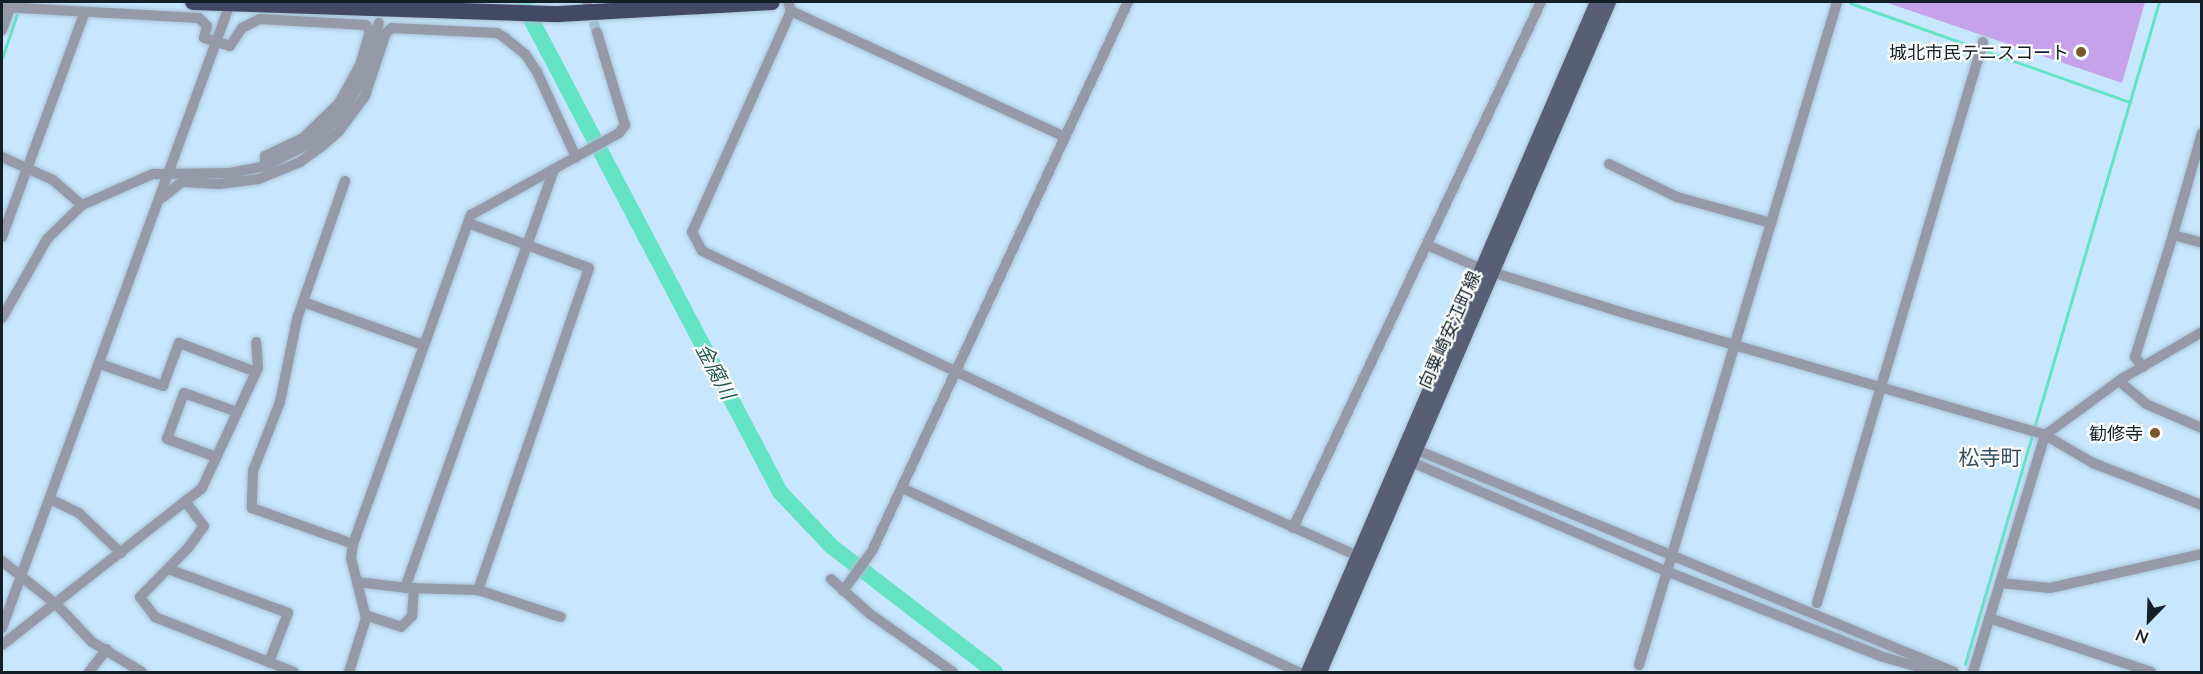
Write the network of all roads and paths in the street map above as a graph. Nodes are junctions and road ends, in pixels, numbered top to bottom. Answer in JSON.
{"nodes":[{"id":1,"x":193,"y":2,"type":"edge"},
{"id":2,"x":648,"y":2,"type":"edge"},
{"id":3,"x":772,"y":2,"type":"edge"},
{"id":4,"x":1128,"y":2,"type":"edge"},
{"id":5,"x":1541,"y":2,"type":"edge"},
{"id":6,"x":1597,"y":2,"type":"edge"},
{"id":7,"x":1609,"y":2,"type":"edge"},
{"id":8,"x":1837,"y":2,"type":"edge"},
{"id":9,"x":230,"y":4,"type":"junction"},
{"id":10,"x":790,"y":6,"type":"edge"},
{"id":11,"x":6,"y":7,"type":"edge"},
{"id":12,"x":607,"y":12,"type":"junction"},
{"id":13,"x":84,"y":14,"type":"junction"},
{"id":14,"x":379,"y":23,"type":"dead end"},
{"id":15,"x":2,"y":30,"type":"edge"},
{"id":16,"x":597,"y":32,"type":"tunnel mouth"},
{"id":17,"x":217,"y":42,"type":"junction"},
{"id":18,"x":1981,"y":47,"type":"dead end"},
{"id":19,"x":2202,"y":133,"type":"edge"},
{"id":20,"x":1065,"y":137,"type":"junction"},
{"id":21,"x":578,"y":155,"type":"junction"},
{"id":22,"x":2,"y":157,"type":"edge"},
{"id":23,"x":1609,"y":164,"type":"dead end"},
{"id":24,"x":28,"y":166,"type":"junction"},
{"id":25,"x":554,"y":169,"type":"junction"},
{"id":26,"x":259,"y":171,"type":"junction"},
{"id":27,"x":171,"y":172,"type":"junction"},
{"id":28,"x":345,"y":181,"type":"dead end"},
{"id":29,"x":162,"y":198,"type":"junction"},
{"id":30,"x":82,"y":205,"type":"junction"},
{"id":31,"x":468,"y":223,"type":"junction"},
{"id":32,"x":1771,"y":223,"type":"junction"},
{"id":33,"x":2173,"y":235,"type":"junction"},
{"id":34,"x":2,"y":237,"type":"edge"},
{"id":35,"x":2202,"y":243,"type":"edge"},
{"id":36,"x":1428,"y":244,"type":"junction"},
{"id":37,"x":529,"y":246,"type":"junction"},
{"id":38,"x":1489,"y":269,"type":"junction"},
{"id":39,"x":303,"y":302,"type":"junction"},
{"id":40,"x":2,"y":318,"type":"edge"},
{"id":41,"x":2202,"y":332,"type":"edge"},
{"id":42,"x":256,"y":342,"type":"dead end"},
{"id":43,"x":423,"y":345,"type":"junction"},
{"id":44,"x":1735,"y":345,"type":"junction"},
{"id":45,"x":100,"y":364,"type":"junction"},
{"id":46,"x":2143,"y":367,"type":"junction"},
{"id":47,"x":956,"y":371,"type":"junction"},
{"id":48,"x":256,"y":372,"type":"junction"},
{"id":49,"x":2119,"y":381,"type":"junction"},
{"id":50,"x":164,"y":386,"type":"junction"},
{"id":51,"x":1880,"y":388,"type":"junction"},
{"id":52,"x":184,"y":393,"type":"junction"},
{"id":53,"x":237,"y":412,"type":"junction"},
{"id":54,"x":2202,"y":429,"type":"edge"},
{"id":55,"x":2038,"y":433,"type":"junction"},
{"id":56,"x":1410,"y":454,"type":"junction"},
{"id":57,"x":216,"y":457,"type":"junction"},
{"id":58,"x":902,"y":488,"type":"junction"},
{"id":59,"x":50,"y":500,"type":"junction"},
{"id":60,"x":185,"y":501,"type":"junction"},
{"id":61,"x":2202,"y":505,"type":"edge"},
{"id":62,"x":1293,"y":528,"type":"junction"},
{"id":63,"x":353,"y":544,"type":"junction"},
{"id":64,"x":121,"y":553,"type":"junction"},
{"id":65,"x":2202,"y":554,"type":"edge"},
{"id":66,"x":1672,"y":558,"type":"junction"},
{"id":67,"x":1363,"y":559,"type":"junction"},
{"id":68,"x":2,"y":561,"type":"edge"},
{"id":69,"x":168,"y":569,"type":"junction"},
{"id":70,"x":1668,"y":572,"type":"junction"},
{"id":71,"x":21,"y":576,"type":"junction"},
{"id":72,"x":831,"y":579,"type":"dead end"},
{"id":73,"x":357,"y":582,"type":"junction"},
{"id":74,"x":2000,"y":583,"type":"junction"},
{"id":75,"x":409,"y":588,"type":"junction"},
{"id":76,"x":844,"y":589,"type":"junction"},
{"id":77,"x":478,"y":590,"type":"junction"},
{"id":78,"x":1817,"y":603,"type":"dead end"},
{"id":79,"x":57,"y":605,"type":"junction"},
{"id":80,"x":365,"y":615,"type":"junction"},
{"id":81,"x":561,"y":617,"type":"dead end"},
{"id":82,"x":1989,"y":618,"type":"junction"},
{"id":83,"x":2,"y":628,"type":"edge"},
{"id":84,"x":2,"y":645,"type":"edge"},
{"id":85,"x":107,"y":649,"type":"junction"},
{"id":86,"x":269,"y":662,"type":"junction"},
{"id":87,"x":1640,"y":665,"type":"dead end"},
{"id":88,"x":2135,"y":670,"type":"edge"},
{"id":89,"x":89,"y":672,"type":"edge"},
{"id":90,"x":141,"y":672,"type":"edge"},
{"id":91,"x":294,"y":672,"type":"edge"},
{"id":92,"x":349,"y":672,"type":"edge"},
{"id":93,"x":953,"y":672,"type":"edge"},
{"id":94,"x":1299,"y":672,"type":"edge"},
{"id":95,"x":1308,"y":672,"type":"edge"},
{"id":96,"x":1320,"y":672,"type":"edge"},
{"id":97,"x":1937,"y":672,"type":"edge"},
{"id":98,"x":1954,"y":672,"type":"edge"},
{"id":99,"x":1973,"y":672,"type":"edge"},
{"id":100,"x":2151,"y":672,"type":"edge"}],
"edges":[{"from":1,"to":9,"type":"highway"},
{"from":2,"to":12,"type":"highway"},
{"from":3,"to":12,"type":"highway"},
{"from":4,"to":20,"type":"street"},
{"from":5,"to":36,"type":"street"},
{"from":6,"to":38,"type":"main road","name":"向粟崎安江町線"},
{"from":7,"to":38,"type":"main road","name":"向粟崎安江町線"},
{"from":8,"to":32,"type":"street"},
{"from":9,"to":12,"type":"highway"},
{"from":9,"to":17,"type":"street"},
{"from":10,"to":20,"type":"street"},
{"from":10,"to":47,"type":"street"},
{"from":11,"to":13,"type":"street"},
{"from":11,"to":15,"type":"street"},
{"from":13,"to":17,"type":"street"},
{"from":13,"to":24,"type":"street"},
{"from":14,"to":26,"type":"street"},
{"from":16,"to":21,"type":"street"},
{"from":17,"to":26,"type":"street"},
{"from":17,"to":27,"type":"street"},
{"from":18,"to":51,"type":"street"},
{"from":19,"to":33,"type":"street"},
{"from":20,"to":47,"type":"street"},
{"from":21,"to":25,"type":"street"},
{"from":21,"to":26,"type":"street"},
{"from":22,"to":24,"type":"street"},
{"from":23,"to":32,"type":"street"},
{"from":24,"to":30,"type":"street"},
{"from":24,"to":34,"type":"street"},
{"from":25,"to":31,"type":"street"},
{"from":25,"to":37,"type":"street"},
{"from":26,"to":27,"type":"street"},
{"from":26,"to":29,"type":"street"},
{"from":27,"to":29,"type":"street"},
{"from":27,"to":30,"type":"street"},
{"from":28,"to":39,"type":"street"},
{"from":29,"to":45,"type":"street"},
{"from":30,"to":40,"type":"street"},
{"from":31,"to":37,"type":"street"},
{"from":31,"to":43,"type":"street"},
{"from":32,"to":44,"type":"street"},
{"from":33,"to":35,"type":"street"},
{"from":33,"to":46,"type":"street"},
{"from":36,"to":38,"type":"street"},
{"from":36,"to":62,"type":"street"},
{"from":37,"to":75,"type":"street"},
{"from":37,"to":77,"type":"street"},
{"from":38,"to":44,"type":"street"},
{"from":38,"to":56,"type":"main road","name":"向粟崎安江町線"},
{"from":39,"to":43,"type":"street"},
{"from":39,"to":63,"type":"street"},
{"from":41,"to":46,"type":"street"},
{"from":42,"to":48,"type":"street"},
{"from":43,"to":63,"type":"street"},
{"from":44,"to":51,"type":"street"},
{"from":44,"to":66,"type":"street"},
{"from":45,"to":50,"type":"street"},
{"from":45,"to":59,"type":"street"},
{"from":46,"to":49,"type":"street"},
{"from":47,"to":58,"type":"street"},
{"from":47,"to":62,"type":"street"},
{"from":48,"to":50,"type":"street"},
{"from":48,"to":53,"type":"street"},
{"from":49,"to":54,"type":"street"},
{"from":49,"to":55,"type":"street"},
{"from":50,"to":52,"type":"street"},
{"from":51,"to":55,"type":"street"},
{"from":51,"to":78,"type":"street"},
{"from":52,"to":53,"type":"street"},
{"from":52,"to":57,"type":"street"},
{"from":53,"to":57,"type":"street"},
{"from":55,"to":61,"type":"street"},
{"from":55,"to":74,"type":"street"},
{"from":56,"to":66,"type":"street"},
{"from":56,"to":67,"type":"main road","name":"向粟崎安江町線"},
{"from":56,"to":70,"type":"street"},
{"from":57,"to":60,"type":"street"},
{"from":58,"to":76,"type":"street"},
{"from":58,"to":94,"type":"street"},
{"from":59,"to":64,"type":"street"},
{"from":59,"to":71,"type":"street"},
{"from":60,"to":64,"type":"street"},
{"from":60,"to":69,"type":"street"},
{"from":62,"to":67,"type":"street"},
{"from":63,"to":73,"type":"street"},
{"from":64,"to":79,"type":"street"},
{"from":65,"to":74,"type":"street"},
{"from":66,"to":70,"type":"street"},
{"from":66,"to":98,"type":"street"},
{"from":67,"to":95,"type":"main road","name":"向粟崎安江町線"},
{"from":67,"to":96,"type":"main road","name":"向粟崎安江町線"},
{"from":68,"to":71,"type":"street"},
{"from":69,"to":86,"type":"street"},
{"from":69,"to":86,"type":"street"},
{"from":70,"to":87,"type":"street"},
{"from":70,"to":97,"type":"street"},
{"from":71,"to":79,"type":"street"},
{"from":71,"to":83,"type":"street"},
{"from":72,"to":76,"type":"street"},
{"from":73,"to":75,"type":"street"},
{"from":73,"to":80,"type":"street"},
{"from":74,"to":82,"type":"street"},
{"from":75,"to":77,"type":"street"},
{"from":75,"to":80,"type":"street"},
{"from":76,"to":93,"type":"street"},
{"from":77,"to":81,"type":"street"},
{"from":79,"to":84,"type":"street"},
{"from":79,"to":85,"type":"street"},
{"from":80,"to":92,"type":"street"},
{"from":82,"to":88,"type":"street"},
{"from":82,"to":99,"type":"street"},
{"from":85,"to":89,"type":"street"},
{"from":85,"to":90,"type":"street"},
{"from":86,"to":91,"type":"street"},
{"from":88,"to":100,"type":"street"}]}
